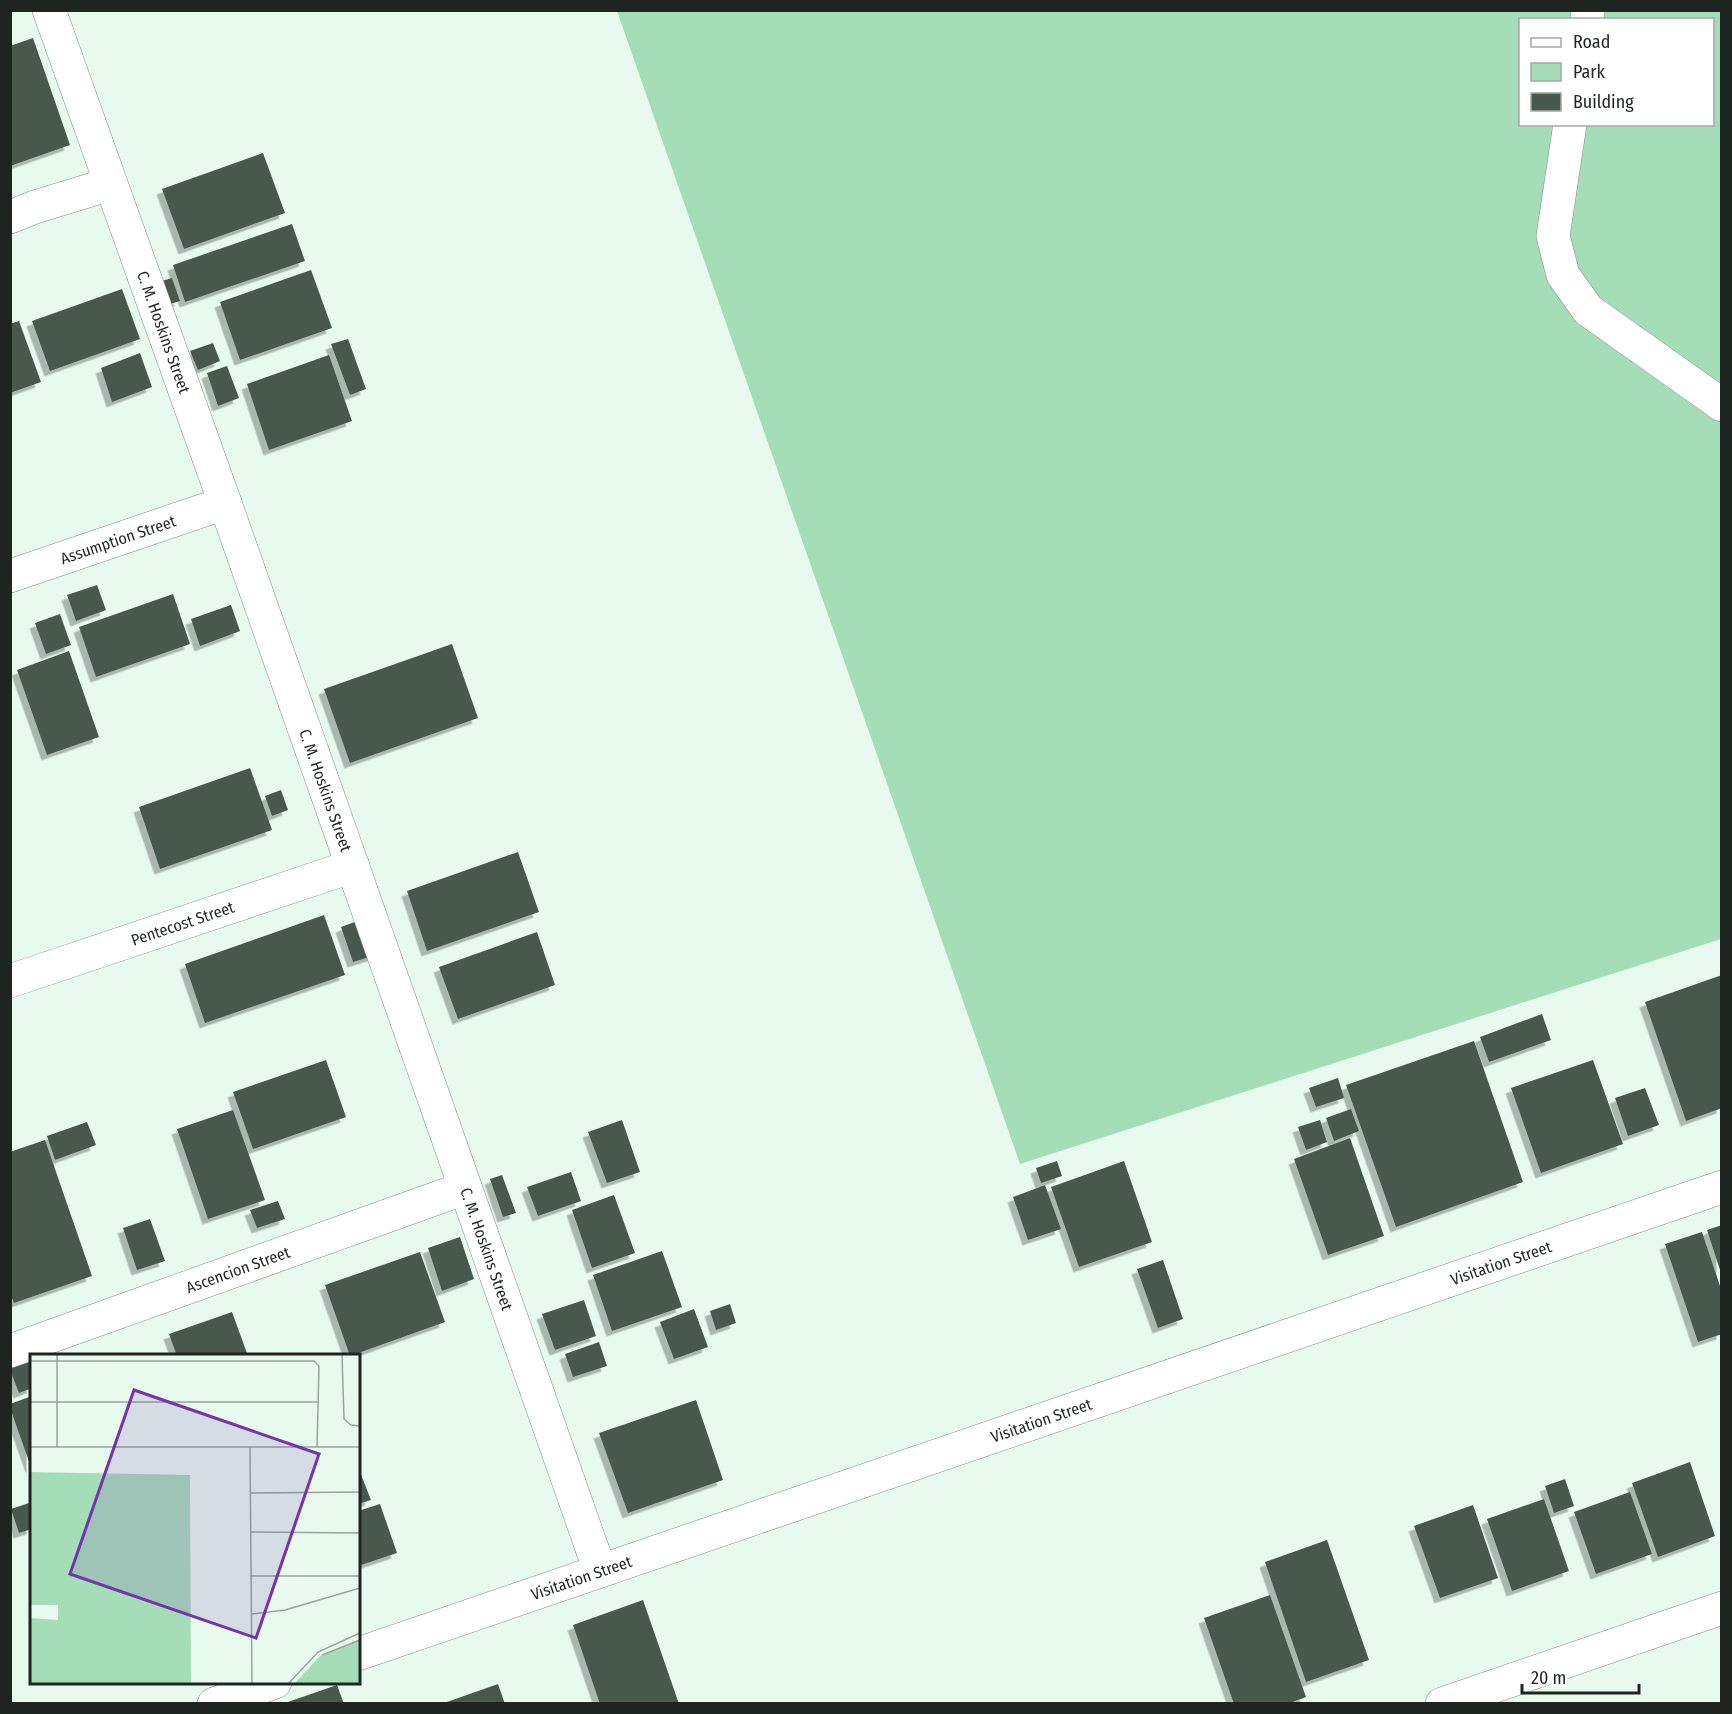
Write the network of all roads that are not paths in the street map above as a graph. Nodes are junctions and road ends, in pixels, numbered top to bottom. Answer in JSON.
{"nodes":[{"id":1,"x":49,"y":10,"type":"edge"},
{"id":2,"x":1570,"y":126,"type":"edge"},
{"id":3,"x":110,"y":184,"type":"junction"},
{"id":4,"x":10,"y":217,"type":"edge"},
{"id":5,"x":1722,"y":405,"type":"edge"},
{"id":6,"x":225,"y":502,"type":"junction"},
{"id":7,"x":10,"y":576,"type":"edge"},
{"id":8,"x":352,"y":867,"type":"junction"},
{"id":9,"x":10,"y":981,"type":"edge"},
{"id":10,"x":1722,"y":1187,"type":"edge"},
{"id":11,"x":465,"y":1188,"type":"junction"},
{"id":12,"x":10,"y":1351,"type":"edge"},
{"id":13,"x":600,"y":1571,"type":"junction"},
{"id":14,"x":1722,"y":1608,"type":"edge"},
{"id":15,"x":360,"y":1653,"type":"edge"},
{"id":16,"x":272,"y":1684,"type":"edge"},
{"id":17,"x":214,"y":1704,"type":"edge"},
{"id":18,"x":1442,"y":1704,"type":"edge"}],
"edges":[{"from":1,"to":3,"type":"street","name":"C. M. Hoskins Street"},
{"from":2,"to":5,"type":"street"},
{"from":3,"to":4,"type":"street"},
{"from":3,"to":6,"type":"street","name":"C. M. Hoskins Street"},
{"from":6,"to":7,"type":"street","name":"Assumption Street"},
{"from":6,"to":8,"type":"street","name":"C. M. Hoskins Street"},
{"from":8,"to":9,"type":"street","name":"Pentecost Street"},
{"from":8,"to":11,"type":"street","name":"C. M. Hoskins Street"},
{"from":10,"to":13,"type":"street","name":"Visitation Street"},
{"from":11,"to":12,"type":"street","name":"Ascencion Street"},
{"from":11,"to":13,"type":"street","name":"C. M. Hoskins Street"},
{"from":13,"to":15,"type":"street","name":"Visitation Street"},
{"from":14,"to":18,"type":"street"},
{"from":16,"to":17,"type":"street"}]}
